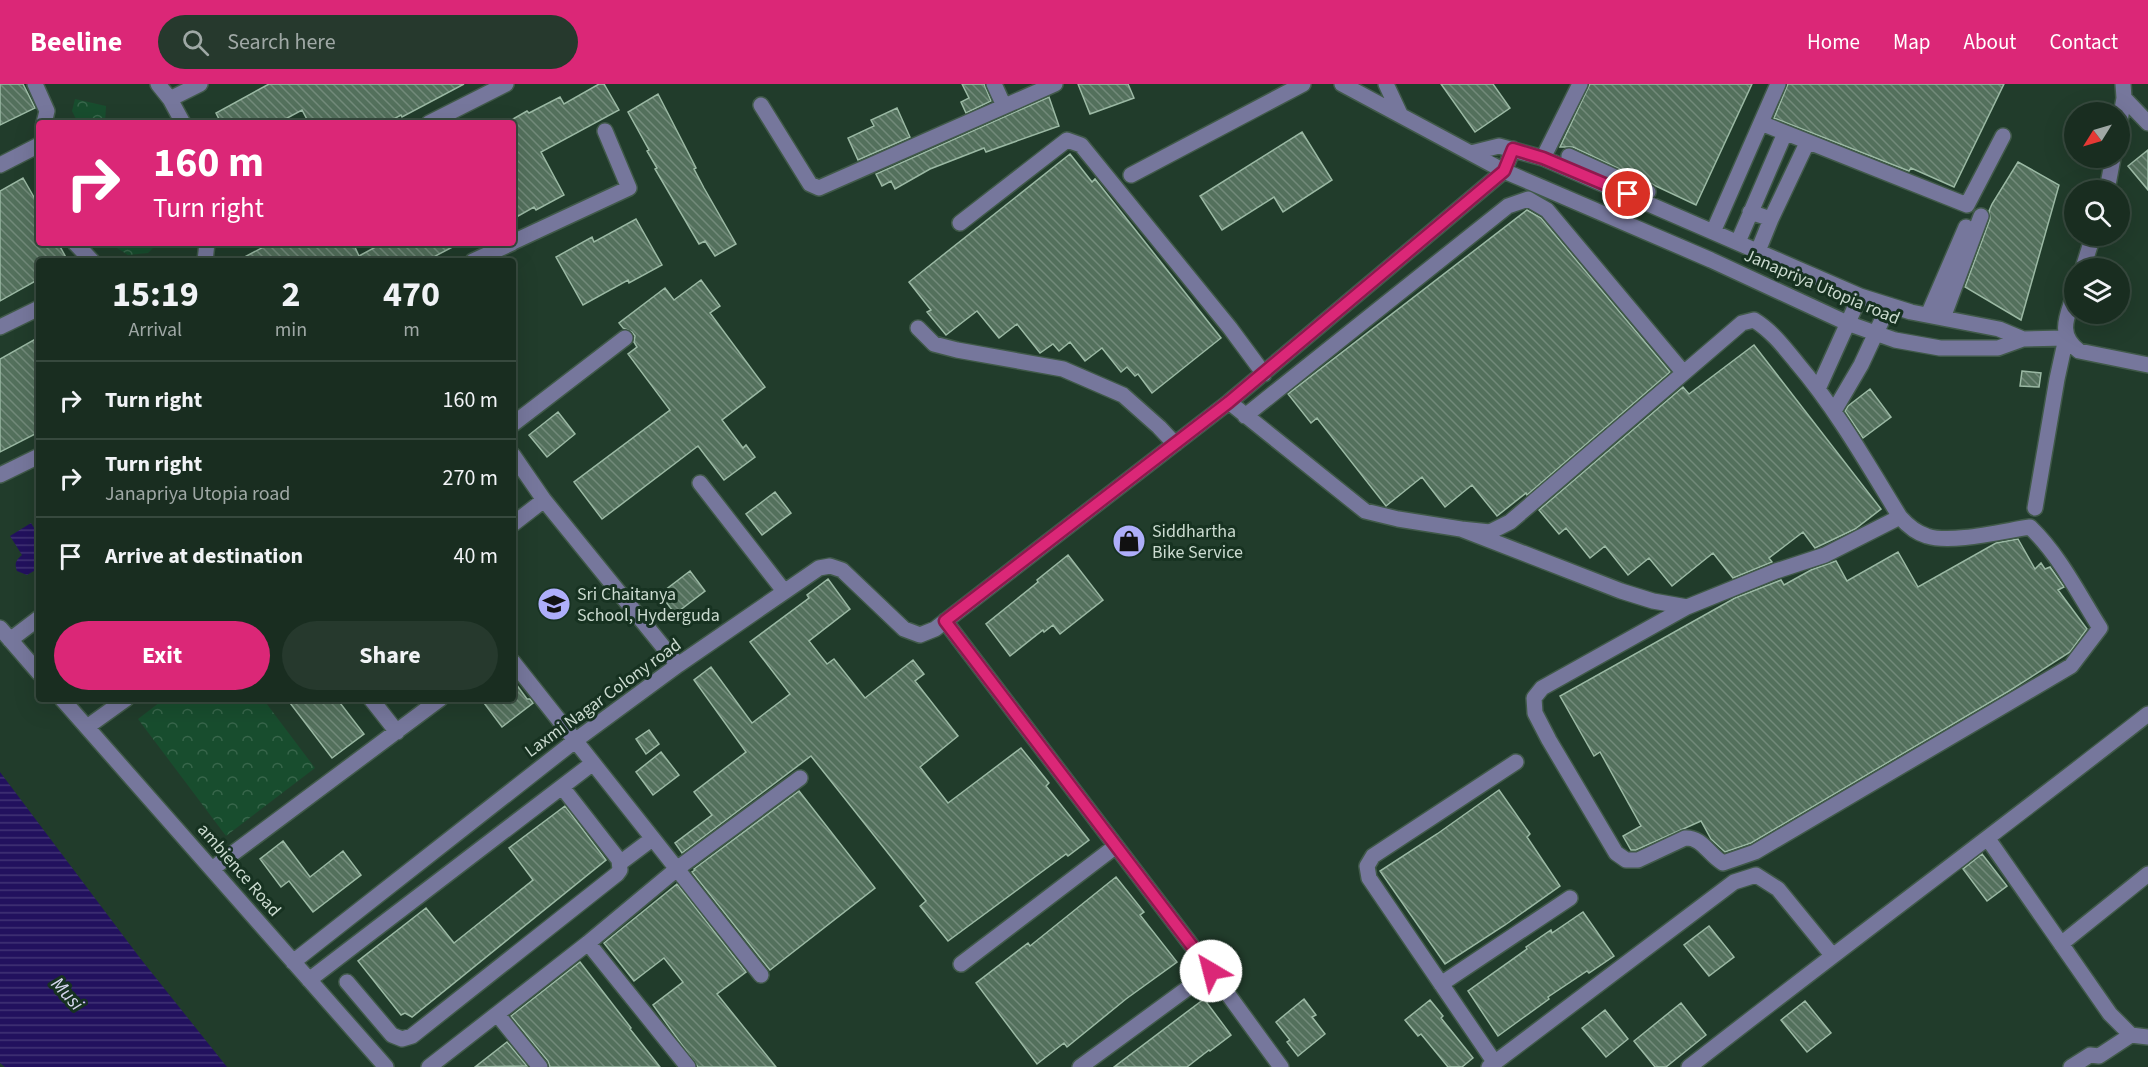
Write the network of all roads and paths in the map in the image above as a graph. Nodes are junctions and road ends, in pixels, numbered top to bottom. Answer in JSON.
{"nodes":[{"id":1,"x":35,"y":84,"type":"edge"},
{"id":2,"x":158,"y":84,"type":"edge"},
{"id":3,"x":200,"y":84,"type":"edge"},
{"id":4,"x":506,"y":84,"type":"edge"},
{"id":5,"x":994,"y":84,"type":"edge"},
{"id":6,"x":1055,"y":84,"type":"edge"},
{"id":7,"x":1303,"y":84,"type":"edge"},
{"id":8,"x":1342,"y":84,"type":"edge"},
{"id":9,"x":1386,"y":84,"type":"edge"},
{"id":10,"x":1580,"y":84,"type":"edge"},
{"id":11,"x":1779,"y":84,"type":"edge"},
{"id":12,"x":2124,"y":91,"type":"edge"},
{"id":13,"x":170,"y":99,"type":"junction"},
{"id":14,"x":762,"y":105,"type":"dead end"},
{"id":15,"x":1004,"y":106,"type":"junction"},
{"id":16,"x":1400,"y":114,"type":"junction"},
{"id":17,"x":44,"y":120,"type":"edge"},
{"id":18,"x":181,"y":120,"type":"edge"},
{"id":19,"x":435,"y":120,"type":"edge"},
{"id":20,"x":1761,"y":123,"type":"junction"},
{"id":21,"x":2148,"y":123,"type":"edge"},
{"id":22,"x":605,"y":131,"type":"dead end"},
{"id":23,"x":1785,"y":133,"type":"junction"},
{"id":24,"x":2003,"y":136,"type":"dead end"},
{"id":25,"x":1807,"y":142,"type":"junction"},
{"id":26,"x":36,"y":147,"type":"edge"},
{"id":27,"x":1513,"y":149,"type":"junction"},
{"id":28,"x":1546,"y":152,"type":"junction"},
{"id":29,"x":1471,"y":153,"type":"junction"},
{"id":30,"x":1566,"y":161,"type":"junction"},
{"id":31,"x":0,"y":165,"type":"edge"},
{"id":32,"x":1504,"y":171,"type":"junction"},
{"id":33,"x":1131,"y":175,"type":"dead end"},
{"id":34,"x":1729,"y":193,"type":"junction"},
{"id":35,"x":1678,"y":206,"type":"dead end"},
{"id":36,"x":1752,"y":208,"type":"junction"},
{"id":37,"x":1981,"y":216,"type":"dead end"},
{"id":38,"x":1771,"y":219,"type":"junction"},
{"id":39,"x":960,"y":223,"type":"dead end"},
{"id":40,"x":1966,"y":227,"type":"dead end"},
{"id":41,"x":1713,"y":232,"type":"junction"},
{"id":42,"x":516,"y":241,"type":"edge"},
{"id":43,"x":1738,"y":242,"type":"junction"},
{"id":44,"x":78,"y":246,"type":"edge"},
{"id":45,"x":506,"y":246,"type":"edge"},
{"id":46,"x":1758,"y":251,"type":"junction"},
{"id":47,"x":89,"y":258,"type":"edge"},
{"id":48,"x":480,"y":258,"type":"edge"},
{"id":49,"x":1860,"y":296,"type":"junction"},
{"id":50,"x":1889,"y":305,"type":"junction"},
{"id":51,"x":36,"y":309,"type":"edge"},
{"id":52,"x":1928,"y":315,"type":"junction"},
{"id":53,"x":1943,"y":318,"type":"junction"},
{"id":54,"x":1847,"y":323,"type":"junction"},
{"id":55,"x":2065,"y":324,"type":"edge"},
{"id":56,"x":0,"y":327,"type":"edge"},
{"id":57,"x":918,"y":328,"type":"dead end"},
{"id":58,"x":1877,"y":334,"type":"junction"},
{"id":59,"x":625,"y":338,"type":"dead end"},
{"id":60,"x":2066,"y":338,"type":"junction"},
{"id":61,"x":2023,"y":339,"type":"junction"},
{"id":62,"x":2148,"y":365,"type":"edge"},
{"id":63,"x":1683,"y":372,"type":"junction"},
{"id":64,"x":1264,"y":374,"type":"junction"},
{"id":65,"x":1818,"y":389,"type":"junction"},
{"id":66,"x":1229,"y":402,"type":"junction"},
{"id":67,"x":1834,"y":411,"type":"junction"},
{"id":68,"x":1245,"y":416,"type":"junction"},
{"id":69,"x":516,"y":421,"type":"edge"},
{"id":70,"x":1175,"y":444,"type":"junction"},
{"id":71,"x":36,"y":457,"type":"edge"},
{"id":72,"x":516,"y":460,"type":"edge"},
{"id":73,"x":0,"y":475,"type":"edge"},
{"id":74,"x":700,"y":483,"type":"dead end"},
{"id":75,"x":544,"y":500,"type":"junction"},
{"id":76,"x":2035,"y":508,"type":"dead end"},
{"id":77,"x":1900,"y":518,"type":"junction"},
{"id":78,"x":516,"y":522,"type":"edge"},
{"id":79,"x":1461,"y":529,"type":"junction"},
{"id":80,"x":784,"y":591,"type":"junction"},
{"id":81,"x":1687,"y":607,"type":"junction"},
{"id":82,"x":36,"y":619,"type":"edge"},
{"id":83,"x":945,"y":621,"type":"junction"},
{"id":84,"x":5,"y":634,"type":"edge"},
{"id":85,"x":678,"y":665,"type":"junction"},
{"id":86,"x":516,"y":666,"type":"edge"},
{"id":87,"x":36,"y":670,"type":"edge"},
{"id":88,"x":65,"y":702,"type":"edge"},
{"id":89,"x":122,"y":702,"type":"edge"},
{"id":90,"x":373,"y":702,"type":"edge"},
{"id":91,"x":436,"y":702,"type":"edge"},
{"id":92,"x":2148,"y":714,"type":"edge"},
{"id":93,"x":87,"y":727,"type":"junction"},
{"id":94,"x":397,"y":732,"type":"junction"},
{"id":95,"x":576,"y":740,"type":"junction"},
{"id":96,"x":1516,"y":762,"type":"dead end"},
{"id":97,"x":593,"y":763,"type":"junction"},
{"id":98,"x":800,"y":778,"type":"dead end"},
{"id":99,"x":562,"y":787,"type":"junction"},
{"id":100,"x":652,"y":839,"type":"junction"},
{"id":101,"x":1989,"y":839,"type":"junction"},
{"id":102,"x":1116,"y":846,"type":"junction"},
{"id":103,"x":620,"y":864,"type":"junction"},
{"id":104,"x":678,"y":868,"type":"junction"},
{"id":105,"x":212,"y":869,"type":"junction"},
{"id":106,"x":2148,"y":874,"type":"edge"},
{"id":107,"x":1570,"y":898,"type":"dead end"},
{"id":108,"x":588,"y":943,"type":"junction"},
{"id":109,"x":2061,"y":944,"type":"junction"},
{"id":110,"x":1832,"y":955,"type":"junction"},
{"id":111,"x":293,"y":962,"type":"junction"},
{"id":112,"x":961,"y":964,"type":"dead end"},
{"id":113,"x":1211,"y":971,"type":"junction"},
{"id":114,"x":761,"y":975,"type":"dead end"},
{"id":115,"x":309,"y":980,"type":"junction"},
{"id":116,"x":347,"y":982,"type":"dead end"},
{"id":117,"x":1441,"y":984,"type":"junction"},
{"id":118,"x":497,"y":1014,"type":"junction"},
{"id":119,"x":2131,"y":1035,"type":"junction"},
{"id":120,"x":2148,"y":1037,"type":"edge"},
{"id":121,"x":2098,"y":1061,"type":"edge"},
{"id":122,"x":1492,"y":1065,"type":"edge"},
{"id":123,"x":386,"y":1067,"type":"edge"},
{"id":124,"x":429,"y":1067,"type":"edge"},
{"id":125,"x":540,"y":1067,"type":"edge"},
{"id":126,"x":688,"y":1067,"type":"edge"},
{"id":127,"x":1080,"y":1067,"type":"edge"},
{"id":128,"x":1281,"y":1067,"type":"edge"},
{"id":129,"x":1689,"y":1067,"type":"edge"},
{"id":130,"x":2056,"y":1067,"type":"edge"},
{"id":131,"x":2064,"y":1067,"type":"edge"},
{"id":132,"x":2071,"y":1067,"type":"edge"}],
"edges":[{"from":1,"to":17,"type":"street"},
{"from":2,"to":13,"type":"street"},
{"from":3,"to":13,"type":"street"},
{"from":4,"to":19,"type":"street"},
{"from":5,"to":15,"type":"street"},
{"from":6,"to":15,"type":"street"},
{"from":7,"to":33,"type":"street"},
{"from":8,"to":16,"type":"street","name":"Janapriya Utopia road"},
{"from":9,"to":16,"type":"street"},
{"from":10,"to":28,"type":"street"},
{"from":11,"to":20,"type":"street"},
{"from":12,"to":21,"type":"street"},
{"from":13,"to":18,"type":"street"},
{"from":14,"to":15,"type":"street"},
{"from":16,"to":29,"type":"street","name":"Janapriya Utopia road"},
{"from":20,"to":23,"type":"street"},
{"from":20,"to":34,"type":"street"},
{"from":22,"to":42,"type":"street"},
{"from":23,"to":25,"type":"street"},
{"from":23,"to":36,"type":"street"},
{"from":24,"to":25,"type":"street"},
{"from":25,"to":38,"type":"street"},
{"from":26,"to":31,"type":"street"},
{"from":27,"to":28,"type":"street","name":"Janapriya Utopia road"},
{"from":27,"to":29,"type":"street","name":"Janapriya Utopia road"},
{"from":27,"to":32,"type":"street"},
{"from":28,"to":30,"type":"street","name":"Janapriya Utopia road"},
{"from":29,"to":32,"type":"street","name":"Janapriya Utopia road"},
{"from":30,"to":35,"type":"street"},
{"from":30,"to":41,"type":"street","name":"Janapriya Utopia road"},
{"from":32,"to":54,"type":"street","name":"Janapriya Utopia road"},
{"from":32,"to":64,"type":"street"},
{"from":34,"to":36,"type":"street"},
{"from":34,"to":41,"type":"street"},
{"from":36,"to":38,"type":"street"},
{"from":36,"to":43,"type":"street"},
{"from":37,"to":53,"type":"street"},
{"from":38,"to":46,"type":"street"},
{"from":39,"to":64,"type":"street"},
{"from":40,"to":52,"type":"street"},
{"from":41,"to":43,"type":"street","name":"Janapriya Utopia road"},
{"from":43,"to":46,"type":"street","name":"Janapriya Utopia road"},
{"from":44,"to":47,"type":"street"},
{"from":45,"to":48,"type":"street"},
{"from":46,"to":49,"type":"street","name":"Janapriya Utopia road"},
{"from":49,"to":50,"type":"street","name":"Janapriya Utopia road"},
{"from":49,"to":54,"type":"street"},
{"from":50,"to":52,"type":"street","name":"Janapriya Utopia road"},
{"from":50,"to":58,"type":"street"},
{"from":51,"to":56,"type":"street"},
{"from":52,"to":53,"type":"street","name":"Janapriya Utopia road"},
{"from":53,"to":61,"type":"street","name":"Janapriya Utopia road"},
{"from":54,"to":58,"type":"street","name":"Janapriya Utopia road"},
{"from":54,"to":65,"type":"street"},
{"from":55,"to":60,"type":"street"},
{"from":57,"to":70,"type":"street"},
{"from":58,"to":61,"type":"street","name":"Janapriya Utopia road"},
{"from":58,"to":67,"type":"street"},
{"from":59,"to":69,"type":"street"},
{"from":60,"to":61,"type":"street"},
{"from":60,"to":62,"type":"street"},
{"from":60,"to":76,"type":"street"},
{"from":63,"to":65,"type":"street"},
{"from":63,"to":68,"type":"street"},
{"from":63,"to":79,"type":"street"},
{"from":64,"to":66,"type":"street"},
{"from":65,"to":67,"type":"street"},
{"from":66,"to":68,"type":"street"},
{"from":66,"to":70,"type":"street"},
{"from":67,"to":77,"type":"street"},
{"from":68,"to":79,"type":"street"},
{"from":70,"to":83,"type":"street"},
{"from":71,"to":73,"type":"street"},
{"from":72,"to":75,"type":"street"},
{"from":74,"to":80,"type":"street"},
{"from":75,"to":78,"type":"street"},
{"from":75,"to":85,"type":"street"},
{"from":77,"to":81,"type":"street"},
{"from":77,"to":81,"type":"street"},
{"from":79,"to":81,"type":"street"},
{"from":80,"to":83,"type":"street","name":"Laxmi Nagar Colony road"},
{"from":80,"to":85,"type":"street","name":"Laxmi Nagar Colony road"},
{"from":82,"to":84,"type":"street"},
{"from":83,"to":102,"type":"street"},
{"from":84,"to":87,"type":"street"},
{"from":85,"to":95,"type":"street","name":"Laxmi Nagar Colony road"},
{"from":86,"to":95,"type":"street"},
{"from":88,"to":93,"type":"street","name":"ambience Road"},
{"from":89,"to":93,"type":"street"},
{"from":90,"to":94,"type":"street"},
{"from":91,"to":94,"type":"street"},
{"from":92,"to":101,"type":"street"},
{"from":93,"to":105,"type":"street","name":"ambience Road"},
{"from":94,"to":105,"type":"street"},
{"from":95,"to":97,"type":"street"},
{"from":95,"to":111,"type":"street","name":"Laxmi Nagar Colony road"},
{"from":96,"to":117,"type":"street"},
{"from":97,"to":99,"type":"street"},
{"from":97,"to":100,"type":"street"},
{"from":98,"to":104,"type":"street"},
{"from":99,"to":103,"type":"street"},
{"from":99,"to":115,"type":"street"},
{"from":100,"to":103,"type":"street"},
{"from":100,"to":104,"type":"street"},
{"from":101,"to":109,"type":"street"},
{"from":101,"to":110,"type":"street"},
{"from":102,"to":112,"type":"street"},
{"from":102,"to":113,"type":"street"},
{"from":103,"to":116,"type":"street"},
{"from":104,"to":108,"type":"street"},
{"from":104,"to":114,"type":"street"},
{"from":105,"to":111,"type":"street","name":"ambience Road"},
{"from":106,"to":109,"type":"street"},
{"from":107,"to":117,"type":"street"},
{"from":108,"to":118,"type":"street"},
{"from":108,"to":126,"type":"street"},
{"from":109,"to":119,"type":"street"},
{"from":110,"to":122,"type":"street"},
{"from":110,"to":129,"type":"street"},
{"from":111,"to":115,"type":"street","name":"ambience Road"},
{"from":113,"to":127,"type":"street"},
{"from":113,"to":128,"type":"street"},
{"from":115,"to":123,"type":"street","name":"ambience Road"},
{"from":117,"to":122,"type":"street"},
{"from":118,"to":124,"type":"street"},
{"from":118,"to":125,"type":"street"},
{"from":119,"to":120,"type":"street"},
{"from":119,"to":121,"type":"street"},
{"from":121,"to":132,"type":"street"},
{"from":130,"to":131,"type":"street"}]}
